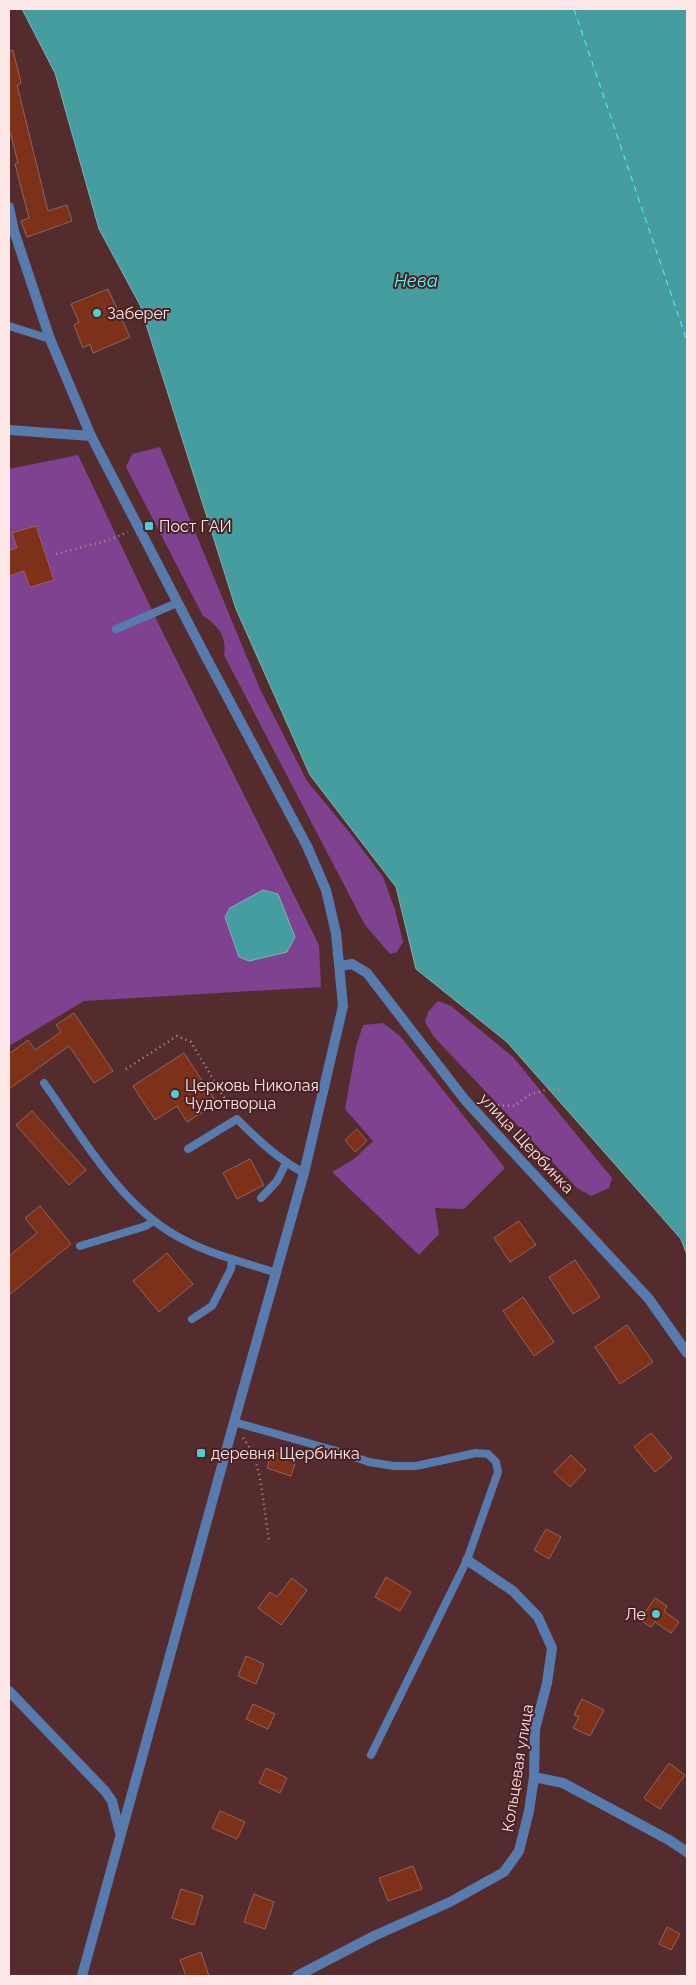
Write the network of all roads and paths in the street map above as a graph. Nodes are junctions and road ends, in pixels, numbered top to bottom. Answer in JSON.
{"nodes":[{"id":1,"x":9,"y":206,"type":"edge"},
{"id":2,"x":9,"y":326,"type":"edge"},
{"id":3,"x":50,"y":339,"type":"junction"},
{"id":4,"x":9,"y":430,"type":"edge"},
{"id":5,"x":90,"y":436,"type":"junction"},
{"id":6,"x":138,"y":528,"type":"junction"},
{"id":7,"x":56,"y":554,"type":"dead end"},
{"id":8,"x":177,"y":603,"type":"junction"},
{"id":9,"x":116,"y":629,"type":"dead end"},
{"id":10,"x":340,"y":966,"type":"junction"},
{"id":11,"x":126,"y":1069,"type":"dead end"},
{"id":12,"x":44,"y":1083,"type":"dead end"},
{"id":13,"x":562,"y":1090,"type":"dead end"},
{"id":14,"x":472,"y":1108,"type":"junction"},
{"id":15,"x":237,"y":1119,"type":"junction"},
{"id":16,"x":188,"y":1149,"type":"dead end"},
{"id":17,"x":286,"y":1163,"type":"junction"},
{"id":18,"x":304,"y":1173,"type":"junction"},
{"id":19,"x":261,"y":1198,"type":"dead end"},
{"id":20,"x":153,"y":1221,"type":"junction"},
{"id":21,"x":80,"y":1246,"type":"dead end"},
{"id":22,"x":232,"y":1259,"type":"junction"},
{"id":23,"x":277,"y":1274,"type":"junction"},
{"id":24,"x":192,"y":1319,"type":"dead end"},
{"id":25,"x":687,"y":1353,"type":"edge"},
{"id":26,"x":233,"y":1424,"type":"junction"},
{"id":27,"x":269,"y":1541,"type":"dead end"},
{"id":28,"x":467,"y":1560,"type":"junction"},
{"id":29,"x":9,"y":1691,"type":"edge"},
{"id":30,"x":371,"y":1755,"type":"dead end"},
{"id":31,"x":534,"y":1777,"type":"junction"},
{"id":32,"x":121,"y":1837,"type":"junction"},
{"id":33,"x":687,"y":1852,"type":"edge"},
{"id":34,"x":82,"y":1976,"type":"edge"},
{"id":35,"x":297,"y":1976,"type":"edge"}],
"edges":[{"from":1,"to":3,"type":"street"},
{"from":2,"to":3,"type":"lane"},
{"from":3,"to":5,"type":"street"},
{"from":4,"to":5,"type":"street"},
{"from":5,"to":6,"type":"street"},
{"from":6,"to":7,"type":"path"},
{"from":6,"to":8,"type":"street"},
{"from":8,"to":9,"type":"lane"},
{"from":8,"to":10,"type":"street"},
{"from":10,"to":14,"type":"street","name":"улица Щербинка"},
{"from":10,"to":18,"type":"street"},
{"from":11,"to":15,"type":"path"},
{"from":12,"to":20,"type":"lane"},
{"from":13,"to":14,"type":"path"},
{"from":14,"to":25,"type":"street","name":"улица Щербинка"},
{"from":15,"to":16,"type":"lane"},
{"from":15,"to":17,"type":"lane"},
{"from":17,"to":18,"type":"lane"},
{"from":17,"to":19,"type":"lane"},
{"from":18,"to":23,"type":"street"},
{"from":20,"to":21,"type":"lane"},
{"from":20,"to":22,"type":"lane"},
{"from":22,"to":23,"type":"lane"},
{"from":22,"to":24,"type":"lane"},
{"from":23,"to":26,"type":"street"},
{"from":26,"to":27,"type":"path"},
{"from":26,"to":28,"type":"lane"},
{"from":26,"to":32,"type":"street"},
{"from":28,"to":30,"type":"lane"},
{"from":28,"to":31,"type":"street","name":"Кольцевая улица"},
{"from":29,"to":32,"type":"street"},
{"from":31,"to":33,"type":"street"},
{"from":31,"to":35,"type":"street","name":"Кольцевая улица"},
{"from":32,"to":34,"type":"street"}]}
